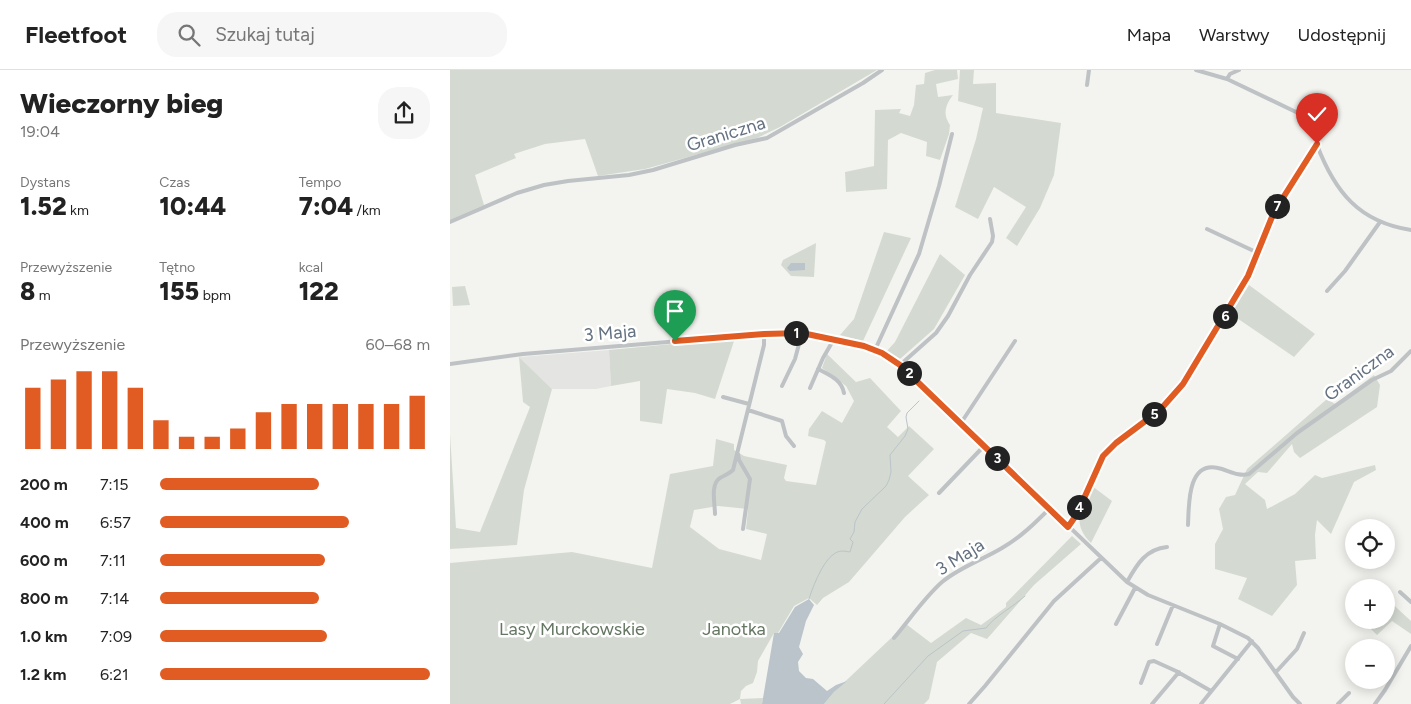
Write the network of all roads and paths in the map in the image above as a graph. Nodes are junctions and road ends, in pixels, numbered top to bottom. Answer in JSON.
{"nodes":[{"id":1,"x":882,"y":70,"type":"edge"},
{"id":2,"x":1090,"y":70,"type":"edge"},
{"id":3,"x":1196,"y":70,"type":"edge"},
{"id":4,"x":1239,"y":70,"type":"edge"},
{"id":5,"x":1227,"y":80,"type":"junction"},
{"id":6,"x":1087,"y":85,"type":"dead end"},
{"id":7,"x":952,"y":134,"type":"dead end"},
{"id":8,"x":1317,"y":144,"type":"junction"},
{"id":9,"x":990,"y":219,"type":"dead end"},
{"id":10,"x":450,"y":222,"type":"edge"},
{"id":11,"x":1380,"y":222,"type":"junction"},
{"id":12,"x":1208,"y":229,"type":"dead end"},
{"id":13,"x":1411,"y":230,"type":"edge"},
{"id":14,"x":1258,"y":253,"type":"junction"},
{"id":15,"x":1327,"y":291,"type":"dead end"},
{"id":16,"x":802,"y":333,"type":"junction"},
{"id":17,"x":764,"y":334,"type":"junction"},
{"id":18,"x":834,"y":339,"type":"junction"},
{"id":19,"x":1015,"y":341,"type":"dead end"},
{"id":20,"x":875,"y":350,"type":"junction"},
{"id":21,"x":1411,"y":351,"type":"edge"},
{"id":22,"x":450,"y":364,"type":"edge"},
{"id":23,"x":900,"y":365,"type":"junction"},
{"id":24,"x":818,"y":369,"type":"junction"},
{"id":25,"x":782,"y":386,"type":"dead end"},
{"id":26,"x":810,"y":388,"type":"dead end"},
{"id":27,"x":844,"y":393,"type":"dead end"},
{"id":28,"x":723,"y":397,"type":"dead end"},
{"id":29,"x":749,"y":404,"type":"junction"},
{"id":30,"x":748,"y":410,"type":"junction"},
{"id":31,"x":960,"y":423,"type":"junction"},
{"id":32,"x":794,"y":446,"type":"dead end"},
{"id":33,"x":984,"y":446,"type":"junction"},
{"id":34,"x":738,"y":454,"type":"junction"},
{"id":35,"x":939,"y":494,"type":"dead end"},
{"id":36,"x":1049,"y":508,"type":"junction"},
{"id":37,"x":715,"y":514,"type":"dead end"},
{"id":38,"x":1188,"y":525,"type":"dead end"},
{"id":39,"x":1068,"y":527,"type":"junction"},
{"id":40,"x":743,"y":529,"type":"dead end"},
{"id":41,"x":1167,"y":547,"type":"dead end"},
{"id":42,"x":1101,"y":558,"type":"junction"},
{"id":43,"x":1127,"y":582,"type":"junction"},
{"id":44,"x":1135,"y":588,"type":"junction"},
{"id":45,"x":1400,"y":592,"type":"dead end"},
{"id":46,"x":1411,"y":602,"type":"edge"},
{"id":47,"x":1173,"y":605,"type":"junction"},
{"id":48,"x":1116,"y":624,"type":"dead end"},
{"id":49,"x":1220,"y":624,"type":"junction"},
{"id":50,"x":1304,"y":633,"type":"dead end"},
{"id":51,"x":894,"y":638,"type":"dead end"},
{"id":52,"x":1252,"y":642,"type":"junction"},
{"id":53,"x":1157,"y":644,"type":"dead end"},
{"id":54,"x":1411,"y":646,"type":"edge"},
{"id":55,"x":1238,"y":659,"type":"junction"},
{"id":56,"x":1179,"y":672,"type":"junction"},
{"id":57,"x":1276,"y":672,"type":"junction"},
{"id":58,"x":1141,"y":682,"type":"dead end"},
{"id":59,"x":1211,"y":691,"type":"junction"},
{"id":60,"x":1349,"y":693,"type":"dead end"},
{"id":61,"x":969,"y":704,"type":"edge"},
{"id":62,"x":1152,"y":704,"type":"edge"},
{"id":63,"x":1201,"y":704,"type":"edge"},
{"id":64,"x":1300,"y":704,"type":"edge"},
{"id":65,"x":1338,"y":704,"type":"edge"},
{"id":66,"x":1375,"y":704,"type":"edge"}],
"edges":[{"from":1,"to":10,"type":"street","name":"Graniczna"},
{"from":2,"to":6,"type":"street"},
{"from":3,"to":5,"type":"street"},
{"from":4,"to":5,"type":"street"},
{"from":5,"to":8,"type":"street"},
{"from":7,"to":20,"type":"street"},
{"from":8,"to":11,"type":"street"},
{"from":8,"to":14,"type":"street"},
{"from":9,"to":23,"type":"street"},
{"from":11,"to":13,"type":"street"},
{"from":11,"to":15,"type":"street"},
{"from":12,"to":14,"type":"street"},
{"from":14,"to":39,"type":"street"},
{"from":16,"to":17,"type":"street","name":"3 Maja"},
{"from":16,"to":18,"type":"street","name":"3 Maja"},
{"from":16,"to":25,"type":"street"},
{"from":17,"to":22,"type":"street","name":"3 Maja"},
{"from":17,"to":29,"type":"street"},
{"from":18,"to":20,"type":"street","name":"3 Maja"},
{"from":18,"to":24,"type":"street"},
{"from":19,"to":31,"type":"street"},
{"from":20,"to":23,"type":"street","name":"3 Maja"},
{"from":21,"to":38,"type":"street","name":"Graniczna"},
{"from":23,"to":31,"type":"street","name":"3 Maja"},
{"from":24,"to":26,"type":"street"},
{"from":24,"to":27,"type":"street"},
{"from":28,"to":29,"type":"street"},
{"from":29,"to":30,"type":"street"},
{"from":30,"to":32,"type":"street"},
{"from":30,"to":34,"type":"street"},
{"from":31,"to":33,"type":"street","name":"3 Maja"},
{"from":33,"to":35,"type":"street"},
{"from":33,"to":36,"type":"street","name":"3 Maja"},
{"from":34,"to":37,"type":"street"},
{"from":34,"to":40,"type":"street"},
{"from":36,"to":39,"type":"street","name":"3 Maja"},
{"from":36,"to":51,"type":"street","name":"3 Maja"},
{"from":39,"to":42,"type":"street","name":"3 Maja"},
{"from":41,"to":43,"type":"street"},
{"from":42,"to":43,"type":"street","name":"3 Maja"},
{"from":42,"to":61,"type":"street"},
{"from":43,"to":44,"type":"street","name":"3 Maja"},
{"from":44,"to":47,"type":"street","name":"3 Maja"},
{"from":44,"to":48,"type":"street"},
{"from":45,"to":46,"type":"street"},
{"from":47,"to":49,"type":"street","name":"3 Maja"},
{"from":47,"to":53,"type":"street"},
{"from":49,"to":52,"type":"street","name":"3 Maja"},
{"from":49,"to":55,"type":"street"},
{"from":50,"to":57,"type":"street"},
{"from":52,"to":55,"type":"street"},
{"from":52,"to":57,"type":"street","name":"3 Maja"},
{"from":54,"to":66,"type":"street"},
{"from":55,"to":59,"type":"street"},
{"from":56,"to":58,"type":"street"},
{"from":56,"to":59,"type":"street"},
{"from":56,"to":62,"type":"street"},
{"from":57,"to":64,"type":"street","name":"3 Maja"},
{"from":59,"to":63,"type":"street"},
{"from":60,"to":65,"type":"street"}]}
